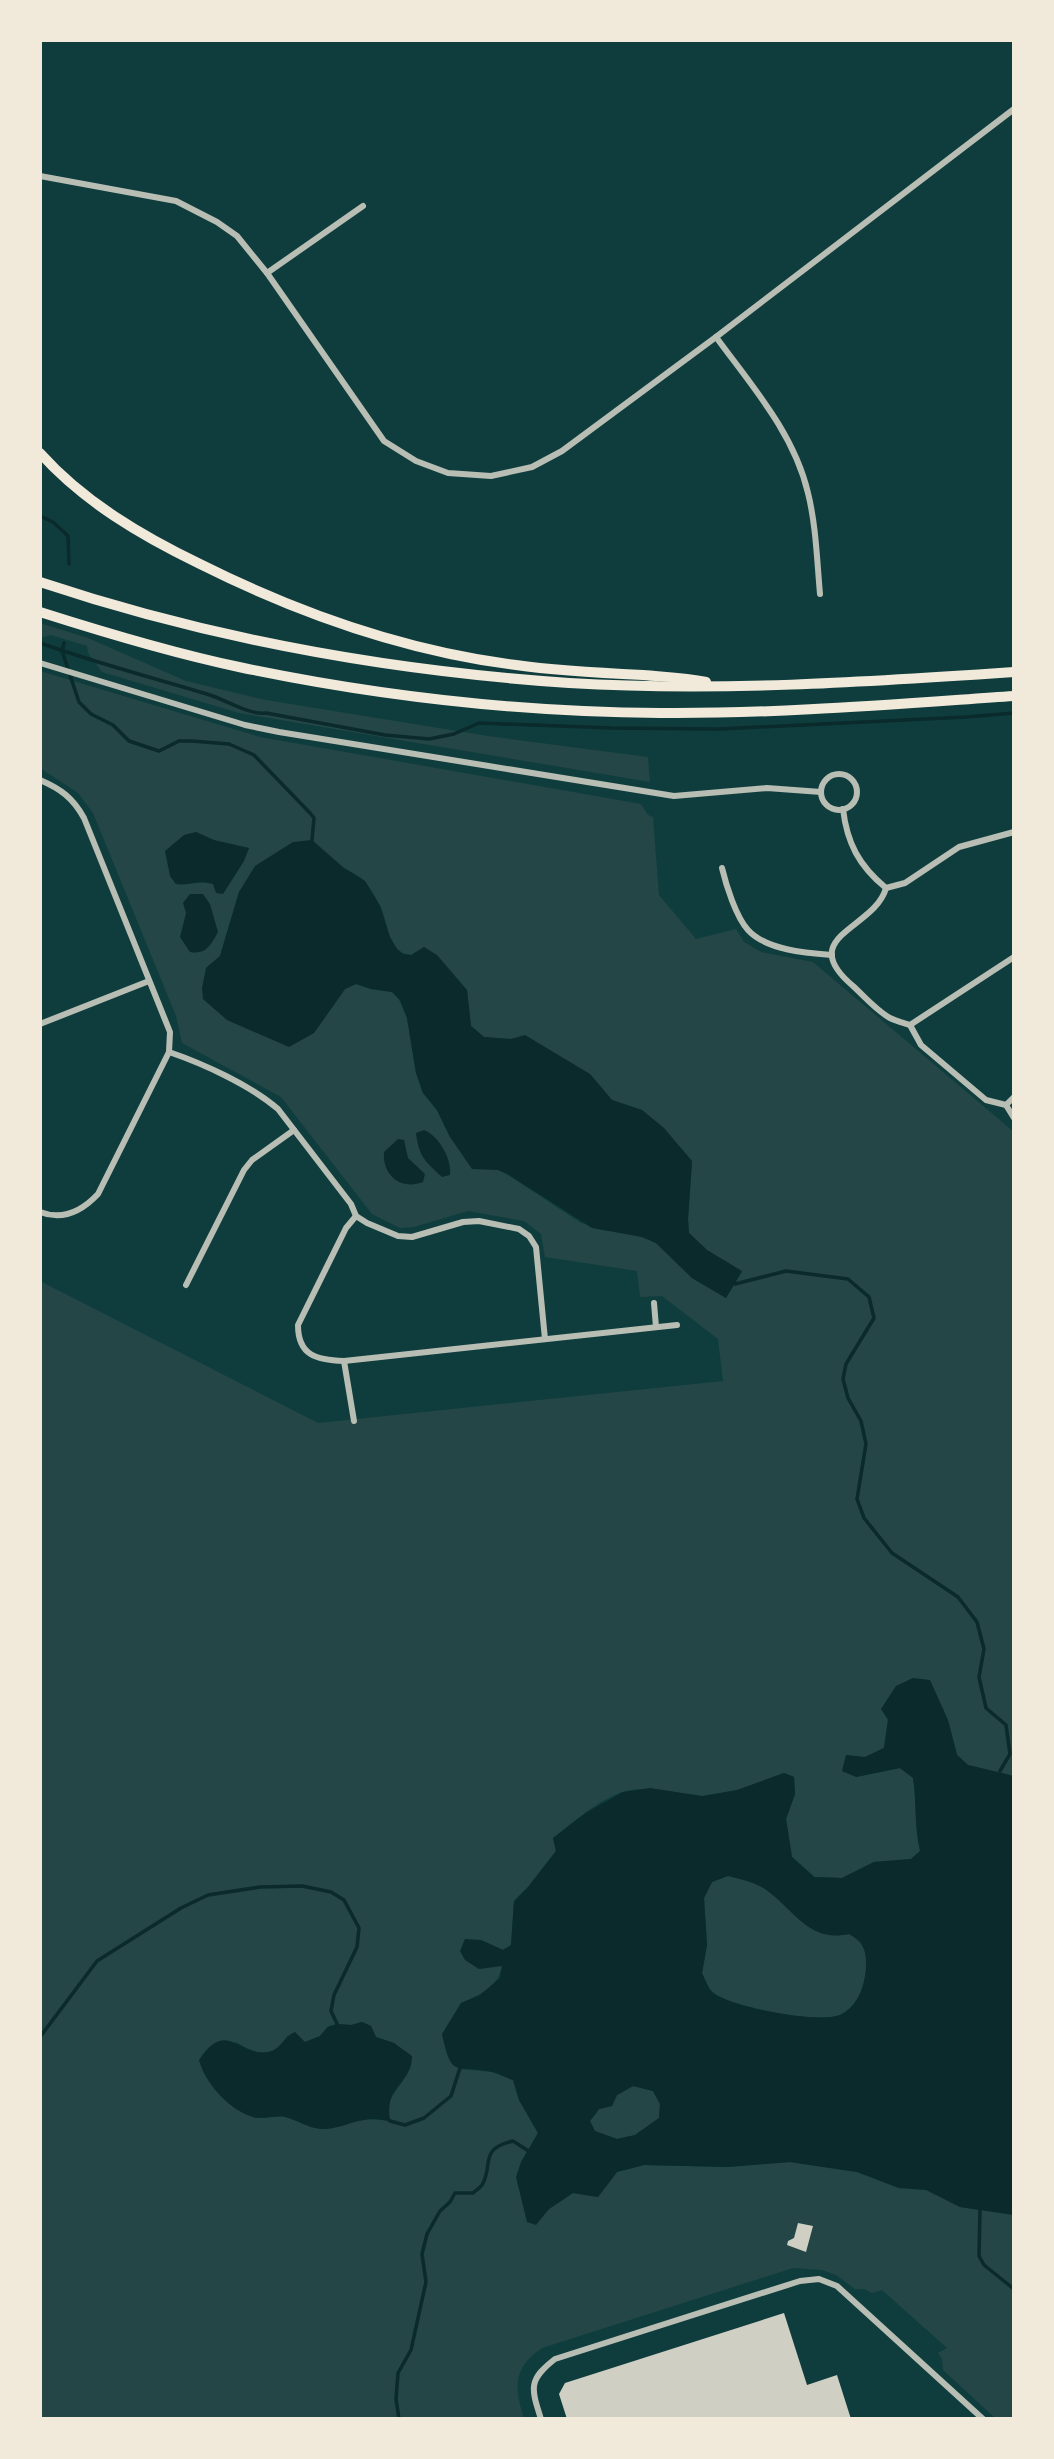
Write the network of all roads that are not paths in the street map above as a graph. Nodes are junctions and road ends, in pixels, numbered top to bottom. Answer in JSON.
{"nodes":[{"id":1,"x":1014,"y":109,"type":"edge"},
{"id":2,"x":40,"y":176,"type":"edge"},
{"id":3,"x":363,"y":206,"type":"dead end"},
{"id":4,"x":267,"y":273,"type":"junction"},
{"id":5,"x":716,"y":337,"type":"junction"},
{"id":6,"x":40,"y":453,"type":"edge"},
{"id":7,"x":40,"y":582,"type":"edge"},
{"id":8,"x":820,"y":594,"type":"dead end"},
{"id":9,"x":40,"y":612,"type":"edge"},
{"id":10,"x":43,"y":664,"type":"edge"},
{"id":11,"x":1014,"y":672,"type":"edge"},
{"id":12,"x":722,"y":685,"type":"junction"},
{"id":13,"x":1014,"y":696,"type":"edge"},
{"id":14,"x":40,"y":780,"type":"edge"},
{"id":15,"x":821,"y":792,"type":"junction"},
{"id":16,"x":843,"y":809,"type":"junction"},
{"id":17,"x":1014,"y":832,"type":"edge"},
{"id":18,"x":722,"y":868,"type":"dead end"},
{"id":19,"x":886,"y":888,"type":"junction"},
{"id":20,"x":832,"y":954,"type":"junction"},
{"id":21,"x":1014,"y":957,"type":"edge"},
{"id":22,"x":149,"y":981,"type":"junction"},
{"id":23,"x":40,"y":1024,"type":"edge"},
{"id":24,"x":910,"y":1025,"type":"junction"},
{"id":25,"x":169,"y":1052,"type":"junction"},
{"id":26,"x":1014,"y":1097,"type":"edge"},
{"id":27,"x":1006,"y":1105,"type":"junction"},
{"id":28,"x":1014,"y":1118,"type":"edge"},
{"id":29,"x":294,"y":1130,"type":"junction"},
{"id":30,"x":40,"y":1212,"type":"edge"},
{"id":31,"x":356,"y":1216,"type":"junction"},
{"id":32,"x":186,"y":1285,"type":"dead end"},
{"id":33,"x":654,"y":1303,"type":"dead end"},
{"id":34,"x":677,"y":1325,"type":"dead end"},
{"id":35,"x":656,"y":1327,"type":"junction"},
{"id":36,"x":545,"y":1339,"type":"junction"},
{"id":37,"x":344,"y":1361,"type":"junction"},
{"id":38,"x":354,"y":1421,"type":"dead end"},
{"id":39,"x":541,"y":2419,"type":"edge"},
{"id":40,"x":984,"y":2419,"type":"edge"}],
"edges":[{"from":1,"to":5,"type":"street"},
{"from":2,"to":4,"type":"street"},
{"from":3,"to":4,"type":"street"},
{"from":4,"to":5,"type":"street"},
{"from":5,"to":8,"type":"street"},
{"from":6,"to":12,"type":"highway"},
{"from":7,"to":12,"type":"highway"},
{"from":9,"to":13,"type":"highway"},
{"from":10,"to":15,"type":"street"},
{"from":11,"to":12,"type":"highway"},
{"from":14,"to":22,"type":"street"},
{"from":15,"to":16,"type":"street"},
{"from":15,"to":16,"type":"street"},
{"from":16,"to":19,"type":"street"},
{"from":17,"to":19,"type":"street"},
{"from":18,"to":20,"type":"street"},
{"from":19,"to":20,"type":"street"},
{"from":20,"to":24,"type":"street"},
{"from":21,"to":24,"type":"street"},
{"from":22,"to":23,"type":"street"},
{"from":22,"to":25,"type":"street"},
{"from":24,"to":27,"type":"street"},
{"from":25,"to":29,"type":"street"},
{"from":25,"to":30,"type":"street"},
{"from":26,"to":27,"type":"street"},
{"from":27,"to":28,"type":"street"},
{"from":29,"to":31,"type":"street"},
{"from":29,"to":32,"type":"street"},
{"from":31,"to":36,"type":"street"},
{"from":31,"to":37,"type":"street"},
{"from":33,"to":35,"type":"street"},
{"from":34,"to":35,"type":"street"},
{"from":35,"to":36,"type":"street"},
{"from":36,"to":37,"type":"street"},
{"from":37,"to":38,"type":"street"},
{"from":39,"to":40,"type":"street"}]}
